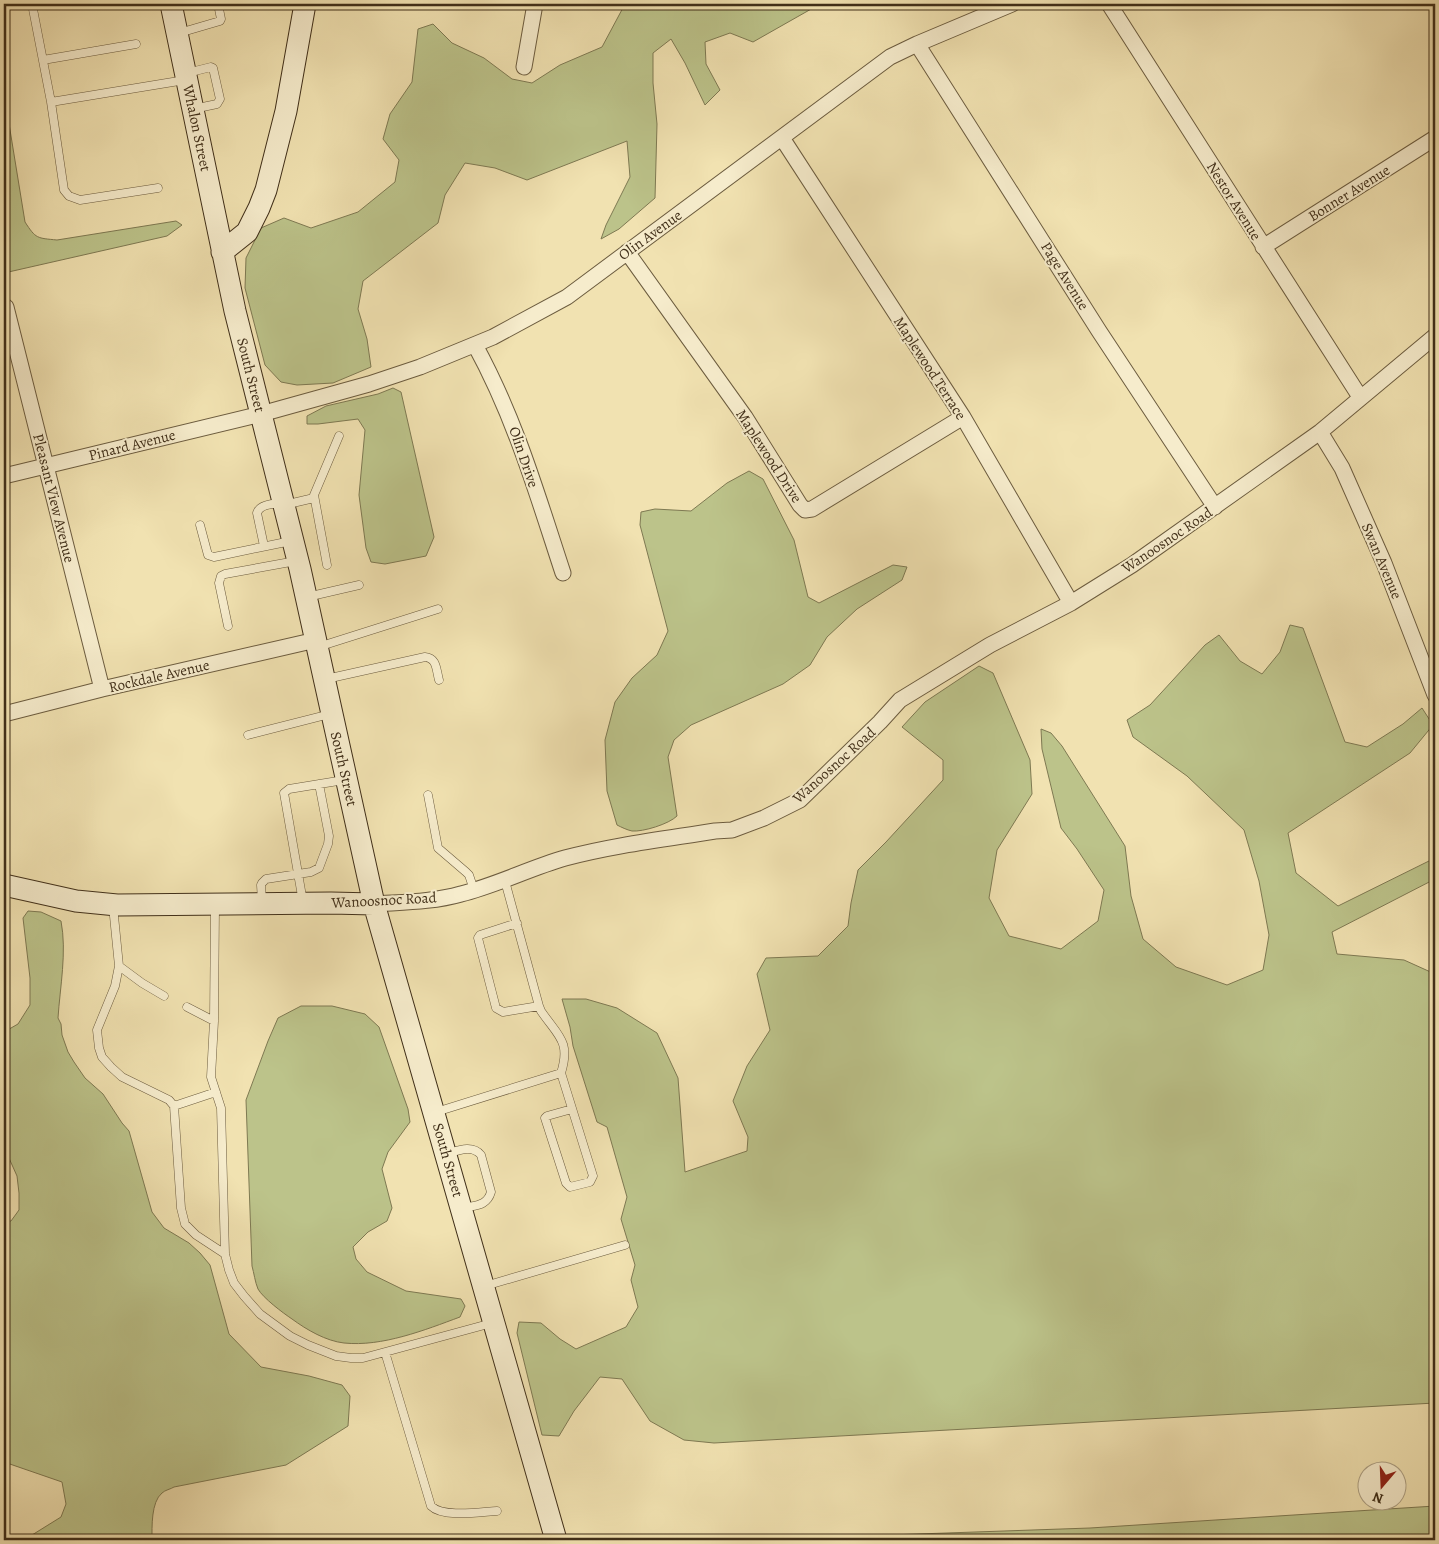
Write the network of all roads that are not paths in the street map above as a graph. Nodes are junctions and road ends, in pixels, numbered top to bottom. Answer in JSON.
{"nodes":[{"id":1,"x":32,"y":4,"type":"edge"},
{"id":2,"x":197,"y":4,"type":"edge"},
{"id":3,"x":218,"y":4,"type":"edge"},
{"id":4,"x":305,"y":4,"type":"edge"},
{"id":5,"x":534,"y":4,"type":"edge"},
{"id":6,"x":1012,"y":4,"type":"edge"},
{"id":7,"x":1109,"y":4,"type":"edge"},
{"id":8,"x":171,"y":6,"type":"edge"},
{"id":9,"x":177,"y":33,"type":"junction"},
{"id":10,"x":136,"y":44,"type":"dead end"},
{"id":11,"x":917,"y":44,"type":"junction"},
{"id":12,"x":43,"y":60,"type":"junction"},
{"id":13,"x":524,"y":67,"type":"dead end"},
{"id":14,"x":186,"y":76,"type":"junction"},
{"id":15,"x":51,"y":102,"type":"junction"},
{"id":16,"x":193,"y":109,"type":"junction"},
{"id":17,"x":782,"y":138,"type":"junction"},
{"id":18,"x":1435,"y":138,"type":"edge"},
{"id":19,"x":158,"y":188,"type":"dead end"},
{"id":20,"x":1263,"y":247,"type":"junction"},
{"id":21,"x":222,"y":252,"type":"junction"},
{"id":22,"x":628,"y":252,"type":"junction"},
{"id":23,"x":6,"y":307,"type":"dead end"},
{"id":24,"x":1435,"y":336,"type":"edge"},
{"id":25,"x":475,"y":345,"type":"junction"},
{"id":26,"x":1360,"y":397,"type":"junction"},
{"id":27,"x":261,"y":414,"type":"junction"},
{"id":28,"x":963,"y":417,"type":"junction"},
{"id":29,"x":1320,"y":432,"type":"junction"},
{"id":30,"x":339,"y":436,"type":"dead end"},
{"id":31,"x":46,"y":466,"type":"junction"},
{"id":32,"x":4,"y":476,"type":"edge"},
{"id":33,"x":314,"y":498,"type":"junction"},
{"id":34,"x":284,"y":504,"type":"junction"},
{"id":35,"x":1215,"y":507,"type":"junction"},
{"id":36,"x":200,"y":525,"type":"dead end"},
{"id":37,"x":264,"y":546,"type":"junction"},
{"id":38,"x":295,"y":550,"type":"junction"},
{"id":39,"x":327,"y":565,"type":"dead end"},
{"id":40,"x":562,"y":573,"type":"dead end"},
{"id":41,"x":358,"y":585,"type":"dead end"},
{"id":42,"x":306,"y":597,"type":"junction"},
{"id":43,"x":1071,"y":603,"type":"junction"},
{"id":44,"x":438,"y":609,"type":"dead end"},
{"id":45,"x":228,"y":626,"type":"dead end"},
{"id":46,"x":316,"y":643,"type":"junction"},
{"id":47,"x":324,"y":680,"type":"junction"},
{"id":48,"x":438,"y":680,"type":"dead end"},
{"id":49,"x":102,"y":690,"type":"junction"},
{"id":50,"x":1435,"y":695,"type":"edge"},
{"id":51,"x":332,"y":713,"type":"junction"},
{"id":52,"x":4,"y":714,"type":"edge"},
{"id":53,"x":248,"y":734,"type":"dead end"},
{"id":54,"x":346,"y":779,"type":"junction"},
{"id":55,"x":319,"y":784,"type":"junction"},
{"id":56,"x":428,"y":794,"type":"dead end"},
{"id":57,"x":298,"y":875,"type":"junction"},
{"id":58,"x":505,"y":881,"type":"junction"},
{"id":59,"x":4,"y":885,"type":"edge"},
{"id":60,"x":474,"y":890,"type":"junction"},
{"id":61,"x":303,"y":903,"type":"junction"},
{"id":62,"x":215,"y":904,"type":"junction"},
{"id":63,"x":263,"y":904,"type":"junction"},
{"id":64,"x":374,"y":904,"type":"junction"},
{"id":65,"x":113,"y":905,"type":"junction"},
{"id":66,"x":517,"y":923,"type":"junction"},
{"id":67,"x":119,"y":966,"type":"junction"},
{"id":68,"x":164,"y":996,"type":"dead end"},
{"id":69,"x":539,"y":1006,"type":"junction"},
{"id":70,"x":187,"y":1007,"type":"dead end"},
{"id":71,"x":214,"y":1021,"type":"junction"},
{"id":72,"x":561,"y":1073,"type":"junction"},
{"id":73,"x":216,"y":1092,"type":"junction"},
{"id":74,"x":174,"y":1106,"type":"junction"},
{"id":75,"x":572,"y":1109,"type":"junction"},
{"id":76,"x":434,"y":1112,"type":"junction"},
{"id":77,"x":446,"y":1154,"type":"junction"},
{"id":78,"x":462,"y":1209,"type":"junction"},
{"id":79,"x":625,"y":1245,"type":"dead end"},
{"id":80,"x":225,"y":1254,"type":"junction"},
{"id":81,"x":484,"y":1287,"type":"junction"},
{"id":82,"x":494,"y":1323,"type":"junction"},
{"id":83,"x":384,"y":1352,"type":"junction"},
{"id":84,"x":497,"y":1511,"type":"dead end"},
{"id":85,"x":556,"y":1540,"type":"edge"}],
"edges":[{"from":1,"to":12,"type":"lane"},
{"from":2,"to":8,"type":"lane"},
{"from":3,"to":9,"type":"lane"},
{"from":4,"to":21,"type":"main road"},
{"from":5,"to":13,"type":"street"},
{"from":6,"to":11,"type":"street","name":"Olin Avenue"},
{"from":7,"to":20,"type":"street","name":"Nestor Avenue"},
{"from":8,"to":9,"type":"main road","name":"Whalon Street"},
{"from":9,"to":14,"type":"main road","name":"Whalon Street"},
{"from":10,"to":12,"type":"lane"},
{"from":11,"to":17,"type":"street","name":"Olin Avenue"},
{"from":11,"to":35,"type":"street","name":"Page Avenue"},
{"from":12,"to":15,"type":"lane"},
{"from":14,"to":15,"type":"lane"},
{"from":14,"to":16,"type":"main road","name":"Whalon Street"},
{"from":14,"to":16,"type":"lane"},
{"from":15,"to":19,"type":"lane"},
{"from":16,"to":21,"type":"main road","name":"Whalon Street"},
{"from":17,"to":22,"type":"street","name":"Olin Avenue"},
{"from":17,"to":28,"type":"street","name":"Maplewood Terrace"},
{"from":18,"to":20,"type":"street","name":"Bonner Avenue"},
{"from":20,"to":26,"type":"street","name":"Nestor Avenue"},
{"from":21,"to":27,"type":"main road","name":"South Street"},
{"from":22,"to":25,"type":"street","name":"Olin Avenue"},
{"from":22,"to":28,"type":"street","name":"Maplewood Drive"},
{"from":23,"to":31,"type":"street","name":"Pleasant View Avenue"},
{"from":24,"to":26,"type":"street","name":"Wanoosnoc Road"},
{"from":25,"to":27,"type":"street","name":"Olin Avenue"},
{"from":25,"to":40,"type":"street","name":"Olin Drive"},
{"from":26,"to":29,"type":"street","name":"Wanoosnoc Road"},
{"from":27,"to":31,"type":"street","name":"Pinard Avenue"},
{"from":27,"to":34,"type":"main road","name":"South Street"},
{"from":28,"to":43,"type":"street","name":"Maplewood Terrace"},
{"from":29,"to":35,"type":"street","name":"Wanoosnoc Road"},
{"from":29,"to":50,"type":"street","name":"Swan Avenue"},
{"from":30,"to":33,"type":"lane"},
{"from":31,"to":32,"type":"street","name":"Pinard Avenue"},
{"from":31,"to":49,"type":"street","name":"Pleasant View Avenue"},
{"from":33,"to":34,"type":"lane"},
{"from":33,"to":39,"type":"lane"},
{"from":34,"to":37,"type":"lane"},
{"from":34,"to":38,"type":"main road","name":"South Street"},
{"from":35,"to":43,"type":"street","name":"Wanoosnoc Road"},
{"from":36,"to":37,"type":"lane"},
{"from":37,"to":38,"type":"lane"},
{"from":38,"to":42,"type":"main road","name":"South Street"},
{"from":38,"to":45,"type":"lane"},
{"from":41,"to":42,"type":"lane"},
{"from":42,"to":46,"type":"main road","name":"South Street"},
{"from":43,"to":58,"type":"street","name":"Wanoosnoc Road"},
{"from":44,"to":46,"type":"lane"},
{"from":46,"to":47,"type":"main road","name":"South Street"},
{"from":46,"to":49,"type":"street","name":"Rockdale Avenue"},
{"from":47,"to":48,"type":"lane"},
{"from":47,"to":51,"type":"main road","name":"South Street"},
{"from":49,"to":52,"type":"street","name":"Rockdale Avenue"},
{"from":51,"to":53,"type":"lane"},
{"from":51,"to":54,"type":"main road","name":"South Street"},
{"from":54,"to":55,"type":"lane"},
{"from":54,"to":64,"type":"main road","name":"South Street"},
{"from":55,"to":57,"type":"lane"},
{"from":55,"to":57,"type":"lane"},
{"from":56,"to":60,"type":"lane"},
{"from":57,"to":61,"type":"lane"},
{"from":57,"to":63,"type":"lane"},
{"from":58,"to":60,"type":"street","name":"Wanoosnoc Road"},
{"from":58,"to":66,"type":"lane"},
{"from":59,"to":65,"type":"main road","name":"Wanoosnoc Road"},
{"from":60,"to":64,"type":"street","name":"Wanoosnoc Road"},
{"from":61,"to":63,"type":"main road","name":"Wanoosnoc Road"},
{"from":61,"to":64,"type":"main road","name":"Wanoosnoc Road"},
{"from":62,"to":63,"type":"main road","name":"Wanoosnoc Road"},
{"from":62,"to":65,"type":"main road","name":"Wanoosnoc Road"},
{"from":62,"to":71,"type":"lane"},
{"from":64,"to":76,"type":"main road","name":"South Street"},
{"from":65,"to":67,"type":"lane"},
{"from":66,"to":69,"type":"lane"},
{"from":66,"to":69,"type":"lane"},
{"from":67,"to":68,"type":"lane"},
{"from":67,"to":74,"type":"lane"},
{"from":69,"to":72,"type":"lane"},
{"from":70,"to":71,"type":"lane"},
{"from":71,"to":73,"type":"lane"},
{"from":72,"to":75,"type":"lane"},
{"from":72,"to":76,"type":"lane"},
{"from":73,"to":74,"type":"lane"},
{"from":73,"to":80,"type":"lane"},
{"from":74,"to":80,"type":"lane"},
{"from":75,"to":75,"type":"lane"},
{"from":76,"to":77,"type":"main road","name":"South Street"},
{"from":77,"to":78,"type":"main road","name":"South Street"},
{"from":77,"to":78,"type":"lane"},
{"from":78,"to":81,"type":"main road","name":"South Street"},
{"from":79,"to":81,"type":"lane"},
{"from":80,"to":83,"type":"lane"},
{"from":81,"to":82,"type":"main road","name":"South Street"},
{"from":82,"to":83,"type":"lane"},
{"from":82,"to":85,"type":"main road","name":"South Street"},
{"from":83,"to":84,"type":"lane"}]}
